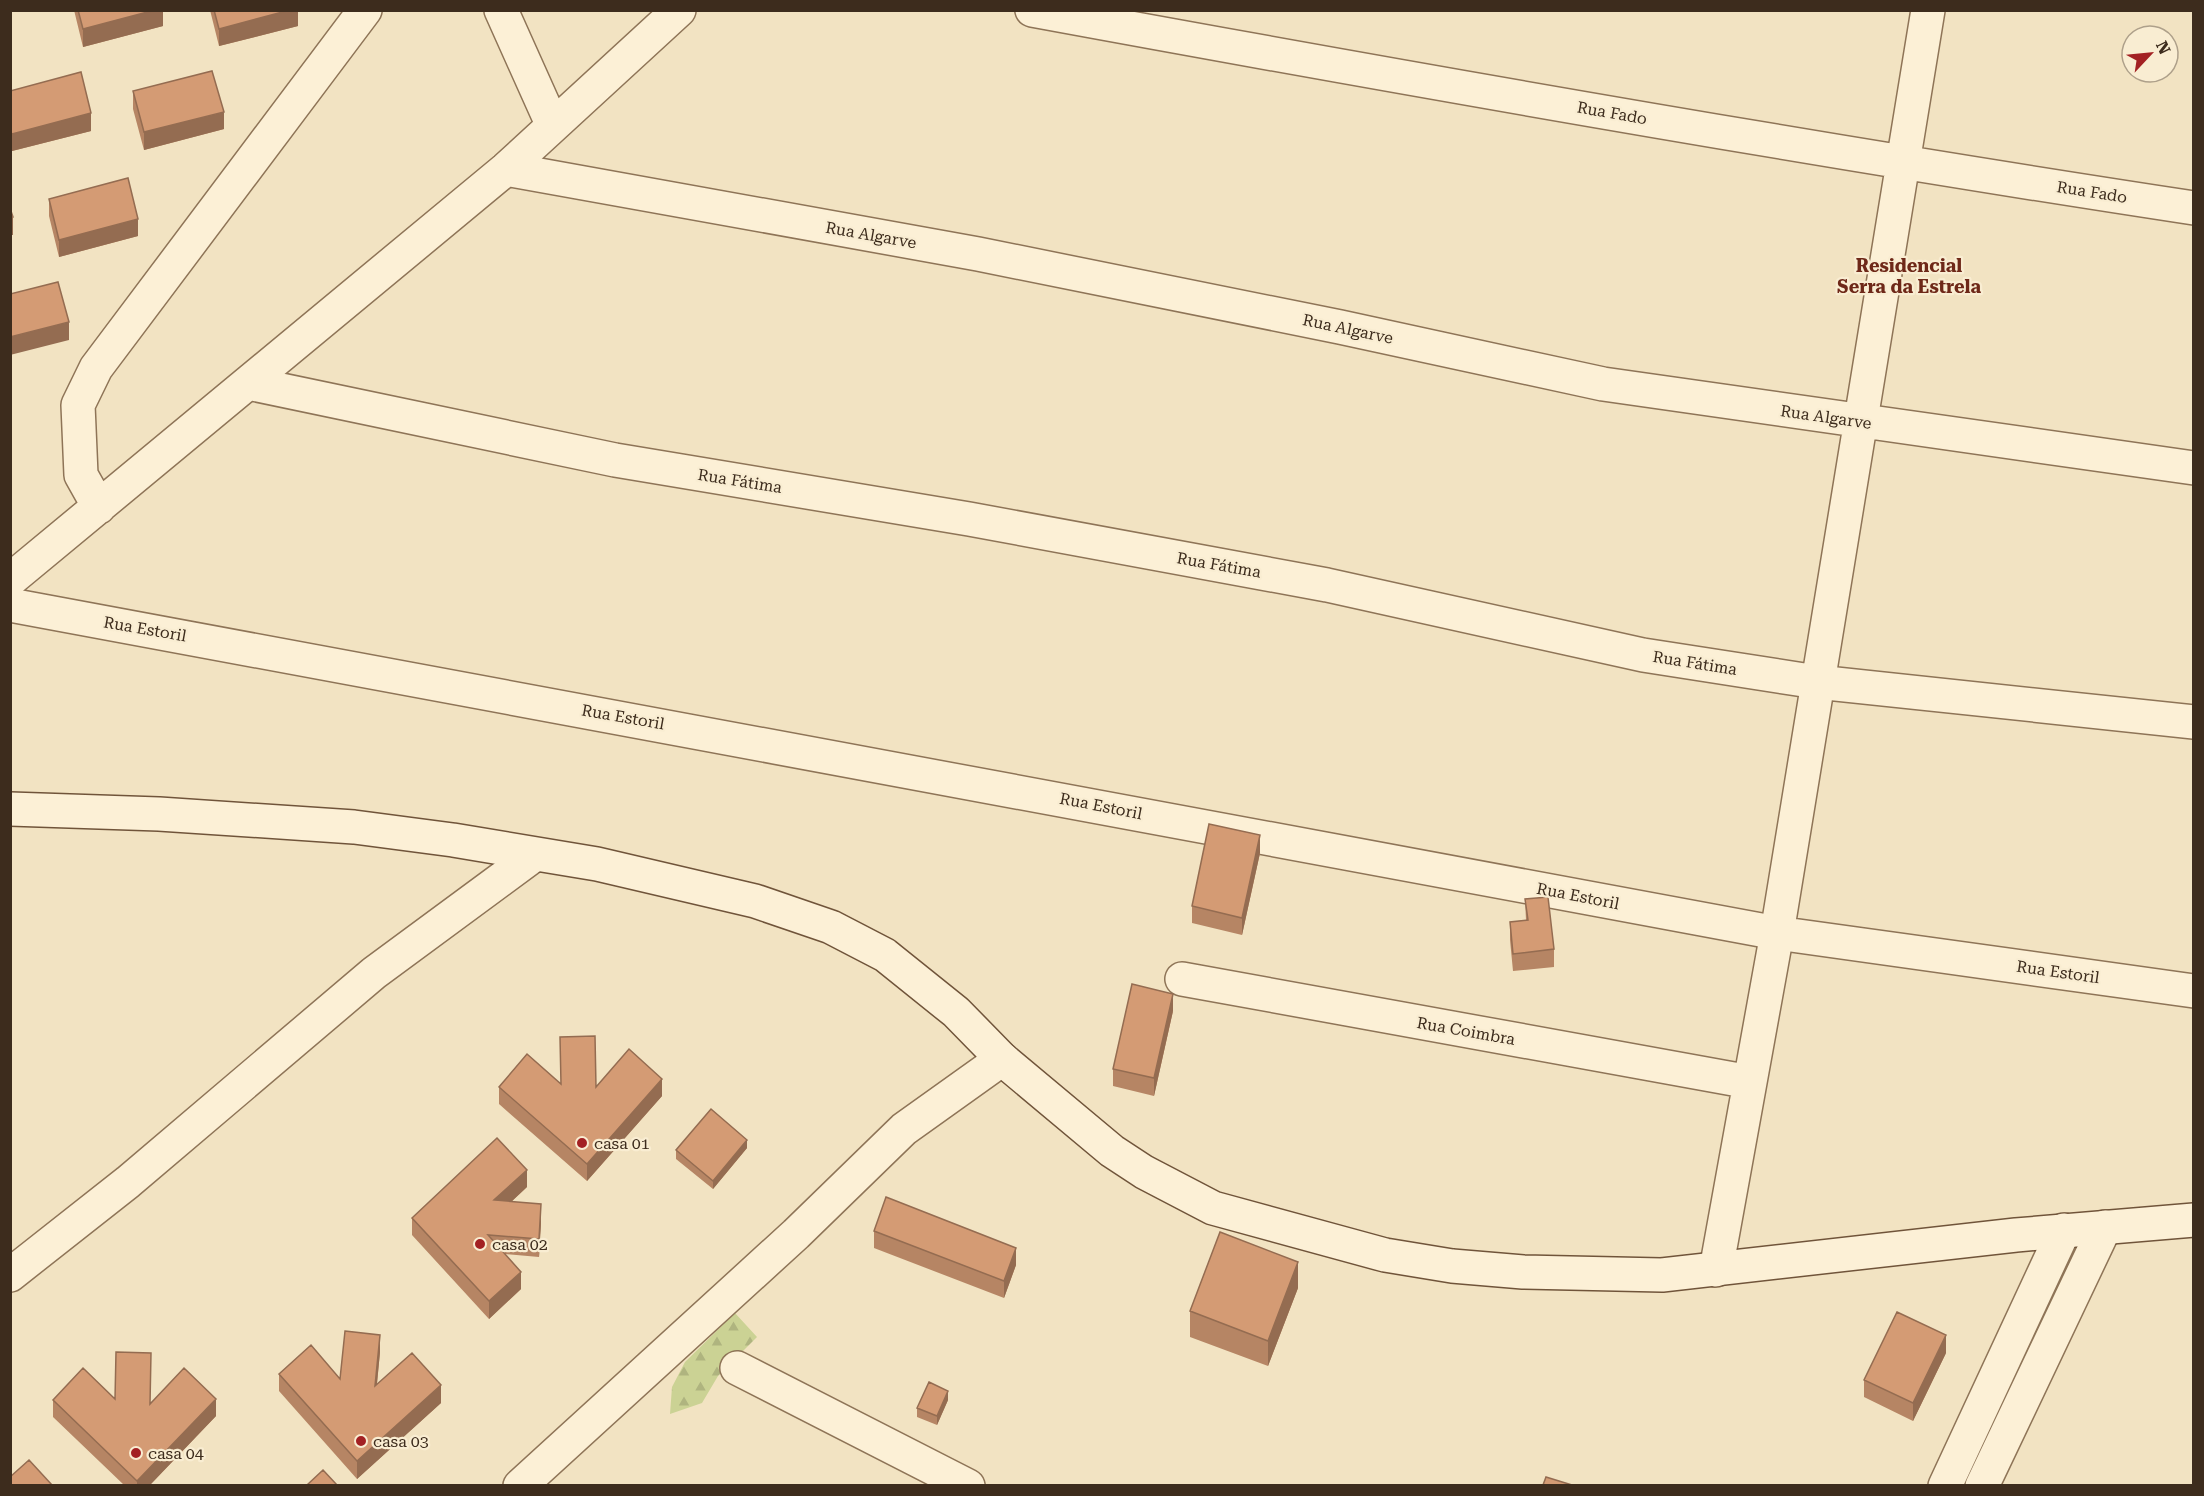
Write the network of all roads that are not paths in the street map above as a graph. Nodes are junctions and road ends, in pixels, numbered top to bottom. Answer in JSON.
{"nodes":[{"id":1,"x":365,"y":10,"type":"edge"},
{"id":2,"x":501,"y":10,"type":"edge"},
{"id":3,"x":679,"y":10,"type":"edge"},
{"id":4,"x":1032,"y":10,"type":"edge"},
{"id":5,"x":1928,"y":10,"type":"edge"},
{"id":6,"x":553,"y":126,"type":"junction"},
{"id":7,"x":1904,"y":164,"type":"junction"},
{"id":8,"x":506,"y":169,"type":"junction"},
{"id":9,"x":2193,"y":208,"type":"edge"},
{"id":10,"x":248,"y":383,"type":"junction"},
{"id":11,"x":1859,"y":422,"type":"junction"},
{"id":12,"x":2193,"y":468,"type":"edge"},
{"id":13,"x":99,"y":507,"type":"junction"},
{"id":14,"x":10,"y":580,"type":"edge"},
{"id":15,"x":10,"y":605,"type":"edge"},
{"id":16,"x":1817,"y":682,"type":"junction"},
{"id":17,"x":2193,"y":723,"type":"edge"},
{"id":18,"x":10,"y":809,"type":"edge"},
{"id":19,"x":534,"y":855,"type":"junction"},
{"id":20,"x":1777,"y":933,"type":"junction"},
{"id":21,"x":1182,"y":980,"type":"dead end"},
{"id":22,"x":2193,"y":991,"type":"edge"},
{"id":23,"x":1002,"y":1059,"type":"junction"},
{"id":24,"x":1750,"y":1082,"type":"junction"},
{"id":25,"x":2193,"y":1220,"type":"edge"},
{"id":26,"x":2105,"y":1227,"type":"junction"},
{"id":27,"x":2064,"y":1230,"type":"junction"},
{"id":28,"x":1716,"y":1270,"type":"junction"},
{"id":29,"x":10,"y":1275,"type":"edge"},
{"id":30,"x":737,"y":1368,"type":"dead end"},
{"id":31,"x":520,"y":1485,"type":"edge"},
{"id":32,"x":968,"y":1485,"type":"edge"},
{"id":33,"x":1945,"y":1485,"type":"edge"},
{"id":34,"x":1982,"y":1485,"type":"edge"}],
"edges":[{"from":1,"to":13,"type":"street"},
{"from":2,"to":6,"type":"street"},
{"from":3,"to":6,"type":"street"},
{"from":4,"to":7,"type":"street","name":"Rua Fado"},
{"from":5,"to":7,"type":"street"},
{"from":6,"to":8,"type":"street"},
{"from":7,"to":9,"type":"street","name":"Rua Fado"},
{"from":7,"to":11,"type":"street"},
{"from":8,"to":10,"type":"street"},
{"from":8,"to":11,"type":"street","name":"Rua Algarve"},
{"from":10,"to":13,"type":"street"},
{"from":10,"to":16,"type":"street","name":"Rua Fátima"},
{"from":11,"to":12,"type":"street","name":"Rua Algarve"},
{"from":11,"to":16,"type":"street"},
{"from":13,"to":14,"type":"street"},
{"from":15,"to":20,"type":"street","name":"Rua Estoril"},
{"from":16,"to":17,"type":"street","name":"Rua Fátima"},
{"from":16,"to":20,"type":"street"},
{"from":18,"to":19,"type":"street"},
{"from":19,"to":23,"type":"street"},
{"from":19,"to":29,"type":"street"},
{"from":20,"to":22,"type":"street","name":"Rua Estoril"},
{"from":20,"to":24,"type":"street"},
{"from":21,"to":24,"type":"street","name":"Rua Coimbra"},
{"from":23,"to":28,"type":"street"},
{"from":23,"to":31,"type":"street"},
{"from":24,"to":28,"type":"street"},
{"from":25,"to":26,"type":"street"},
{"from":26,"to":27,"type":"street"},
{"from":26,"to":34,"type":"street"},
{"from":27,"to":28,"type":"street"},
{"from":27,"to":33,"type":"street"},
{"from":30,"to":32,"type":"street"}]}
